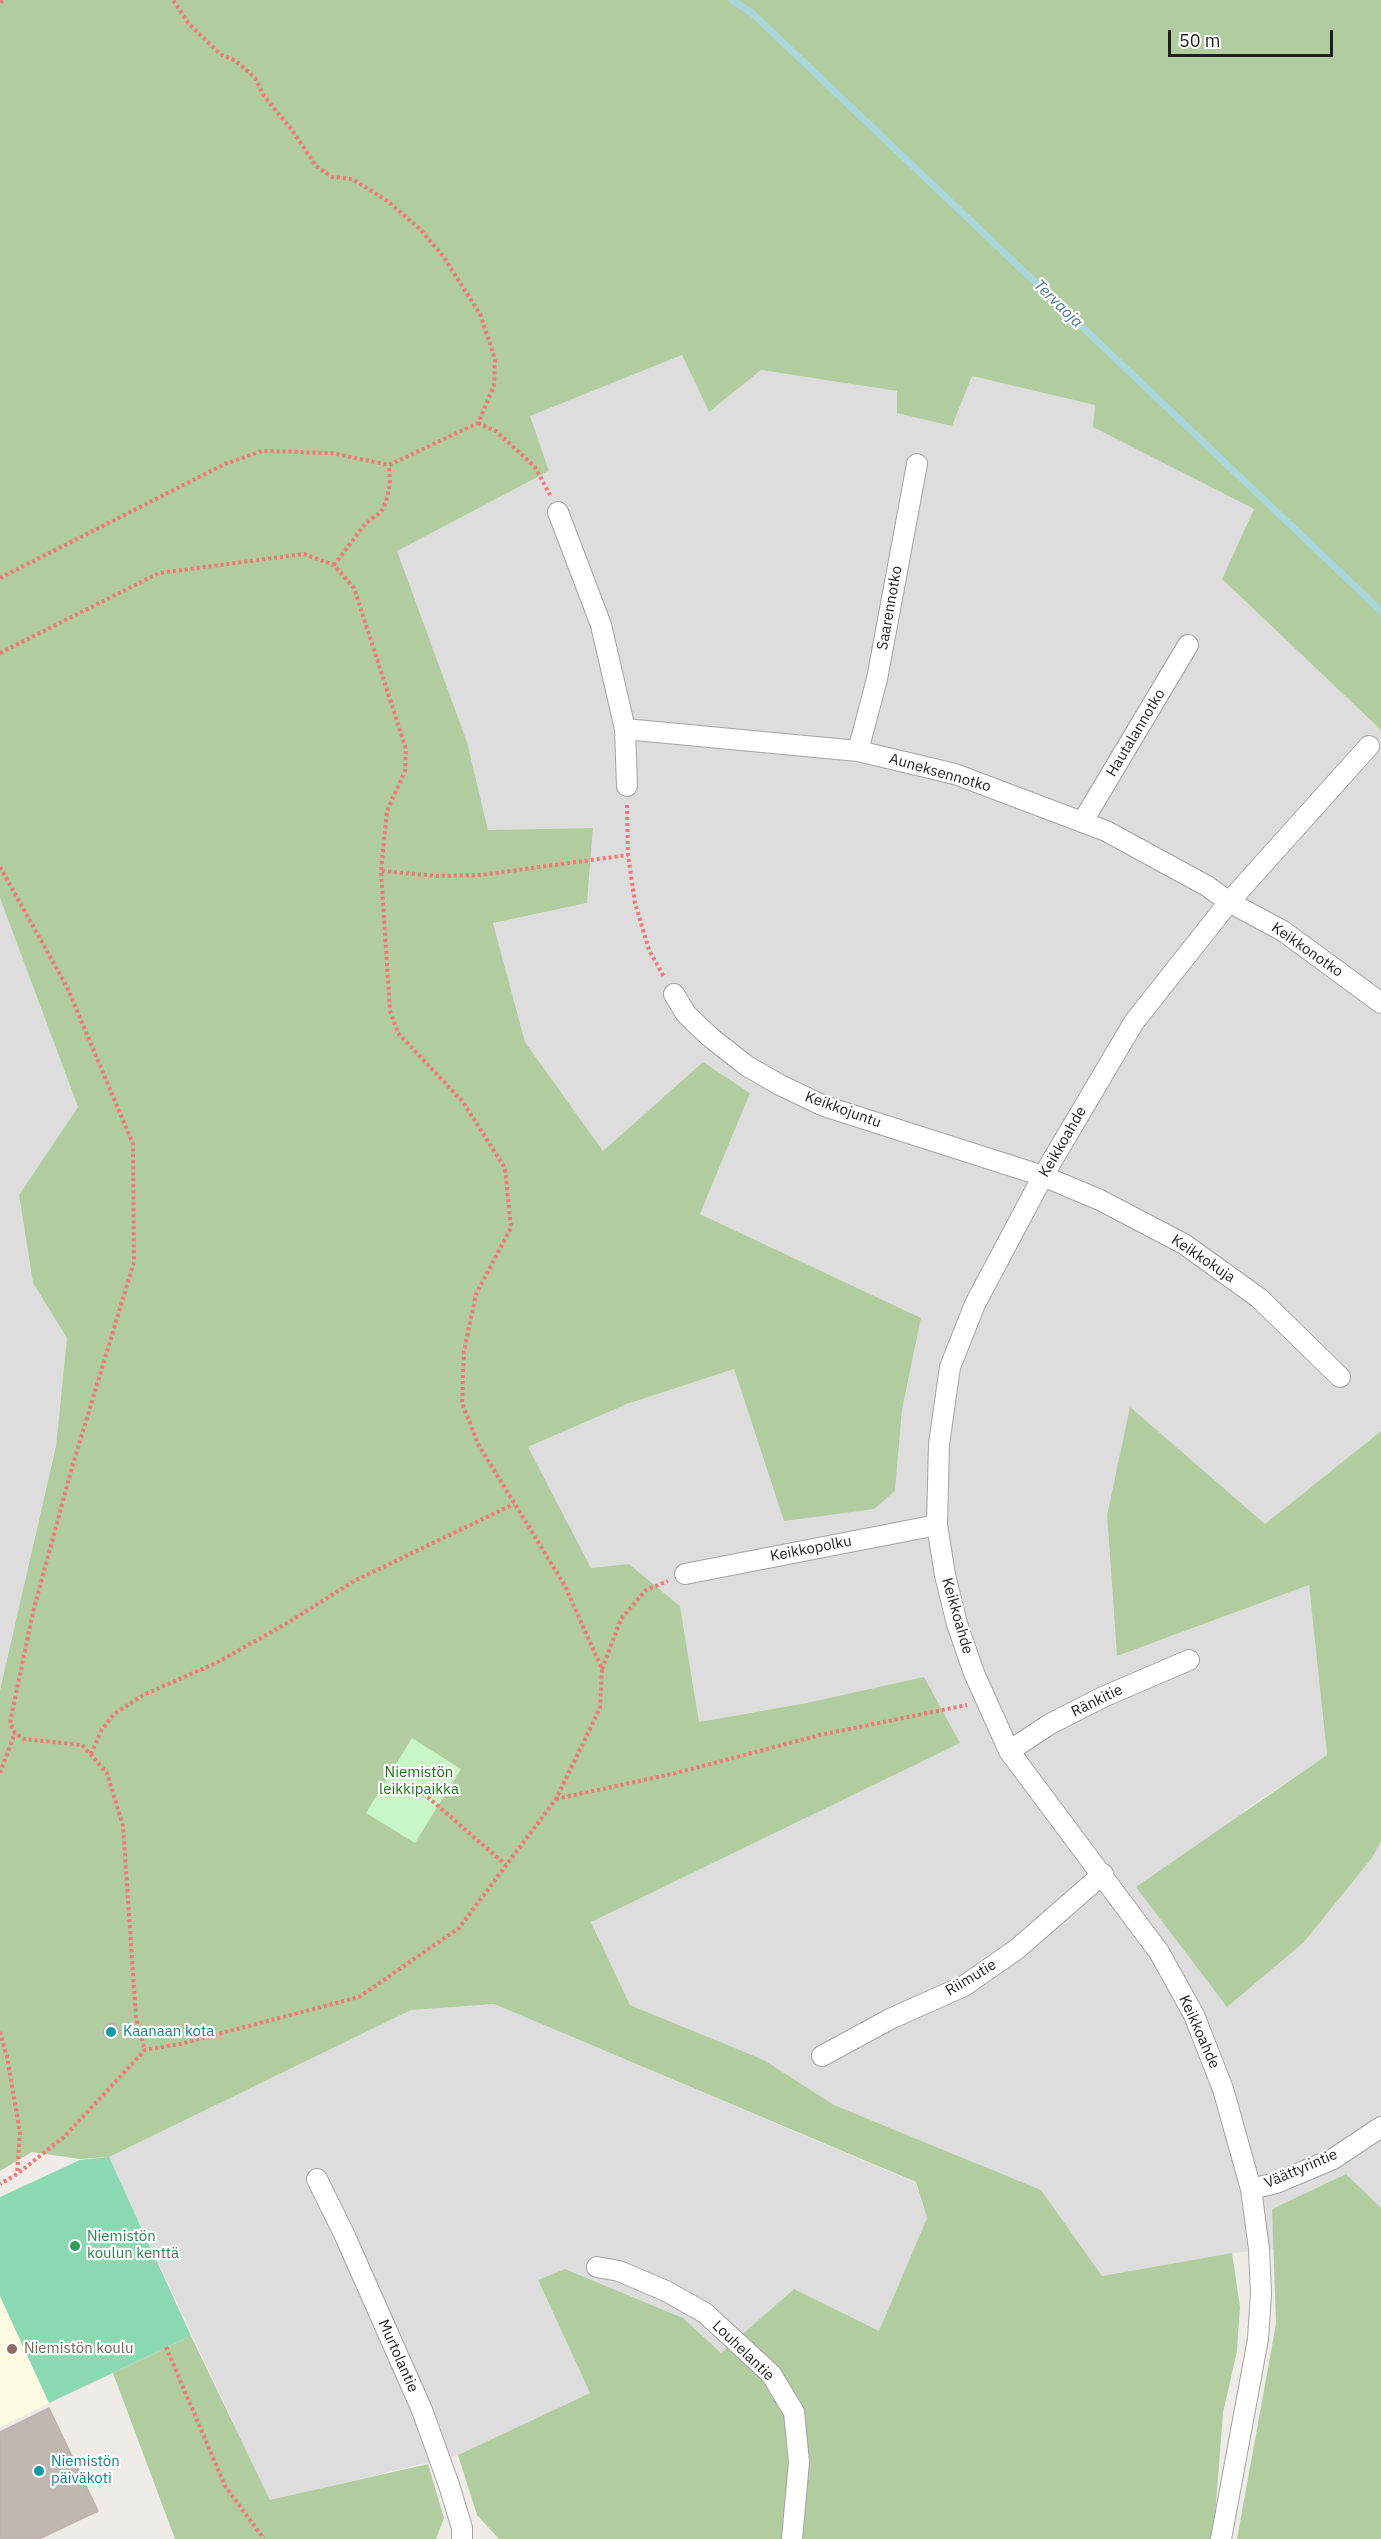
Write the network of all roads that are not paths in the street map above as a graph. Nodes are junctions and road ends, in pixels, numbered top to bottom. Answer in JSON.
{"nodes":[{"id":1,"x":917,"y":464,"type":"dead end"},
{"id":2,"x":558,"y":512,"type":"road end"},
{"id":3,"x":1188,"y":645,"type":"dead end"},
{"id":4,"x":625,"y":729,"type":"junction"},
{"id":5,"x":1369,"y":746,"type":"dead end"},
{"id":6,"x":858,"y":751,"type":"junction"},
{"id":7,"x":627,"y":786,"type":"road end"},
{"id":8,"x":1083,"y":821,"type":"junction"},
{"id":9,"x":1229,"y":902,"type":"junction"},
{"id":10,"x":674,"y":994,"type":"road end"},
{"id":11,"x":1381,"y":1003,"type":"edge"},
{"id":12,"x":1043,"y":1176,"type":"junction"},
{"id":13,"x":1340,"y":1377,"type":"dead end"},
{"id":14,"x":937,"y":1525,"type":"junction"},
{"id":15,"x":685,"y":1574,"type":"road end"},
{"id":16,"x":1189,"y":1660,"type":"dead end"},
{"id":17,"x":1009,"y":1750,"type":"junction"},
{"id":18,"x":1102,"y":1874,"type":"junction"},
{"id":19,"x":822,"y":2056,"type":"dead end"},
{"id":20,"x":1381,"y":2127,"type":"edge"},
{"id":21,"x":317,"y":2179,"type":"dead end"},
{"id":22,"x":1251,"y":2189,"type":"junction"},
{"id":23,"x":597,"y":2267,"type":"dead end"},
{"id":24,"x":462,"y":2539,"type":"edge"},
{"id":25,"x":792,"y":2539,"type":"edge"},
{"id":26,"x":1221,"y":2539,"type":"edge"}],
"edges":[{"from":1,"to":6,"type":"street","name":"Saarennotko"},
{"from":2,"to":4,"type":"street"},
{"from":3,"to":8,"type":"street","name":"Hautalannotko"},
{"from":4,"to":6,"type":"street","name":"Auneksennotko"},
{"from":4,"to":7,"type":"street"},
{"from":5,"to":9,"type":"street","name":"Keikkoahde"},
{"from":6,"to":8,"type":"street","name":"Auneksennotko"},
{"from":8,"to":9,"type":"street","name":"Auneksennotko"},
{"from":9,"to":11,"type":"street","name":"Keikkonotko"},
{"from":9,"to":12,"type":"street","name":"Keikkoahde"},
{"from":10,"to":12,"type":"street","name":"Keikkojuntu"},
{"from":12,"to":13,"type":"street","name":"Keikkokuja"},
{"from":12,"to":14,"type":"street","name":"Keikkoahde"},
{"from":14,"to":15,"type":"street","name":"Keikkopolku"},
{"from":14,"to":17,"type":"street","name":"Keikkoahde"},
{"from":16,"to":17,"type":"street","name":"Ränkitie"},
{"from":17,"to":18,"type":"street","name":"Keikkoahde"},
{"from":18,"to":19,"type":"street","name":"Riimutie"},
{"from":18,"to":22,"type":"street","name":"Keikkoahde"},
{"from":20,"to":22,"type":"street","name":"Väättyrintie"},
{"from":21,"to":24,"type":"street","name":"Murtolantie"},
{"from":22,"to":26,"type":"street","name":"Keikkoahde"},
{"from":23,"to":25,"type":"street","name":"Louhelantie"}]}
